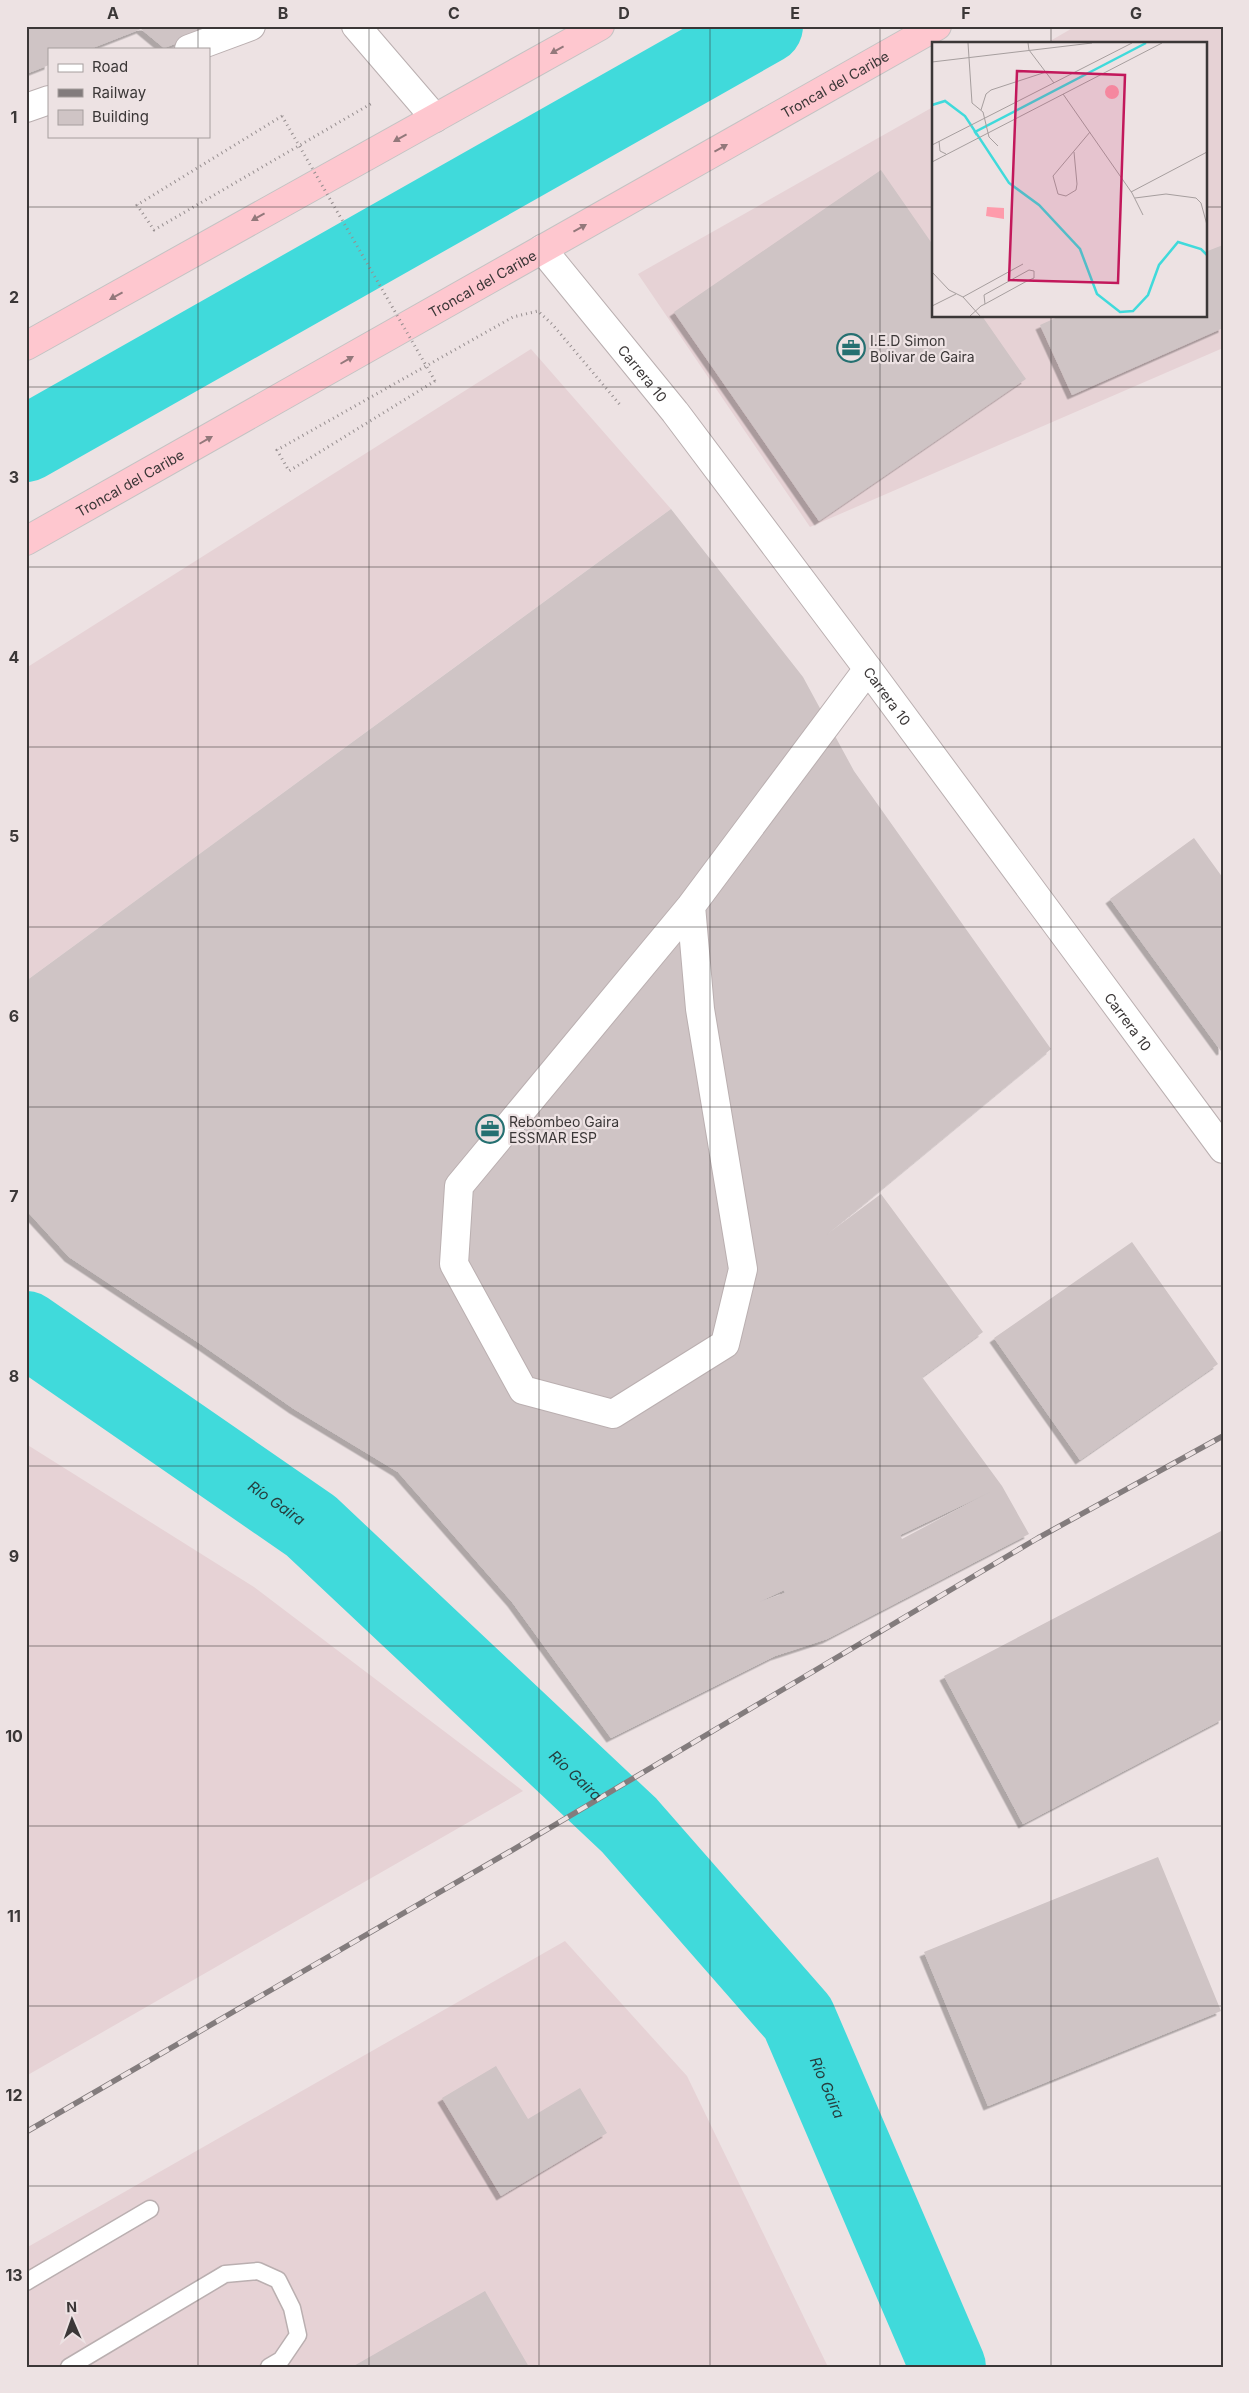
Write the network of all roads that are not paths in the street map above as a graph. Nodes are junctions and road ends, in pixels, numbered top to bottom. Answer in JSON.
{"nodes":[{"id":1,"x":251,"y":26,"type":"edge"},
{"id":2,"x":356,"y":26,"type":"edge"},
{"id":3,"x":600,"y":26,"type":"edge"},
{"id":4,"x":937,"y":26,"type":"edge"},
{"id":5,"x":192,"y":48,"type":"edge"},
{"id":6,"x":48,"y":100,"type":"edge"},
{"id":7,"x":26,"y":108,"type":"edge"},
{"id":8,"x":435,"y":118,"type":"junction"},
{"id":9,"x":542,"y":249,"type":"junction"},
{"id":10,"x":26,"y":346,"type":"edge"},
{"id":11,"x":26,"y":541,"type":"edge"},
{"id":12,"x":868,"y":669,"type":"junction"},
{"id":13,"x":691,"y":906,"type":"junction"},
{"id":14,"x":1223,"y":1149,"type":"edge"},
{"id":15,"x":150,"y":2209,"type":"dead end"},
{"id":16,"x":26,"y":2282,"type":"edge"},
{"id":17,"x":69,"y":2367,"type":"edge"},
{"id":18,"x":269,"y":2367,"type":"edge"}],
"edges":[{"from":1,"to":5,"type":"street"},
{"from":2,"to":8,"type":"street"},
{"from":3,"to":8,"type":"highway","one_way":true},
{"from":9,"to":4,"type":"highway","name":"Troncal del Caribe","one_way":true},
{"from":6,"to":7,"type":"street"},
{"from":8,"to":10,"type":"highway","one_way":true},
{"from":11,"to":9,"type":"highway","name":"Troncal del Caribe","one_way":true},
{"from":9,"to":12,"type":"street","name":"Carrera 10"},
{"from":12,"to":13,"type":"street"},
{"from":12,"to":14,"type":"street","name":"Carrera 10"},
{"from":13,"to":13,"type":"street"},
{"from":15,"to":16,"type":"lane"},
{"from":17,"to":18,"type":"lane"}]}
